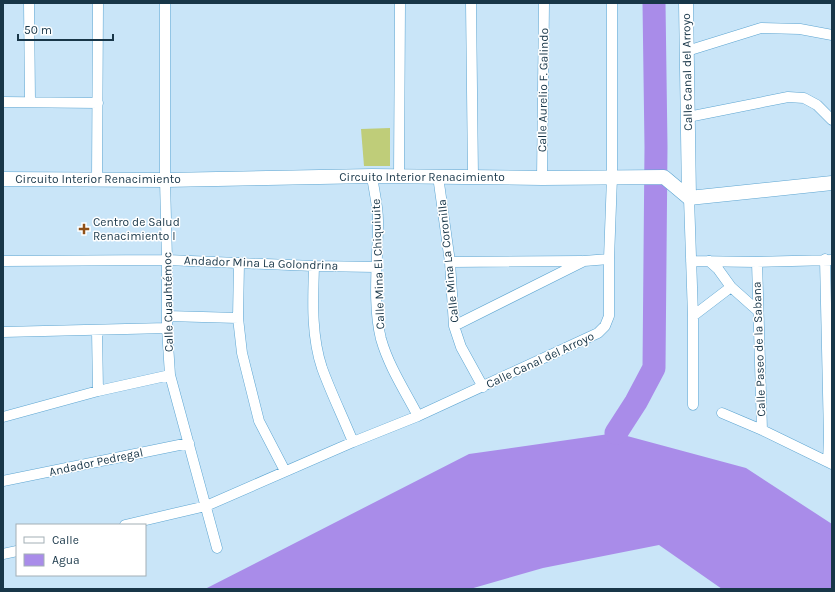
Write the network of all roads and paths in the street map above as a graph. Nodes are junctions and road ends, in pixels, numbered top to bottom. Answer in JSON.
{"nodes":[{"id":1,"x":30,"y":3,"type":"edge"},
{"id":2,"x":98,"y":3,"type":"edge"},
{"id":3,"x":165,"y":3,"type":"edge"},
{"id":4,"x":400,"y":3,"type":"edge"},
{"id":5,"x":471,"y":3,"type":"edge"},
{"id":6,"x":544,"y":3,"type":"edge"},
{"id":7,"x":612,"y":3,"type":"edge"},
{"id":8,"x":686,"y":3,"type":"edge"},
{"id":9,"x":832,"y":35,"type":"edge"},
{"id":10,"x":687,"y":51,"type":"junction"},
{"id":11,"x":30,"y":101,"type":"junction"},
{"id":12,"x":3,"y":102,"type":"edge"},
{"id":13,"x":98,"y":103,"type":"junction"},
{"id":14,"x":688,"y":116,"type":"junction"},
{"id":15,"x":832,"y":120,"type":"edge"},
{"id":16,"x":372,"y":176,"type":"junction"},
{"id":17,"x":399,"y":176,"type":"junction"},
{"id":18,"x":438,"y":176,"type":"junction"},
{"id":19,"x":473,"y":177,"type":"junction"},
{"id":20,"x":612,"y":177,"type":"junction"},
{"id":21,"x":542,"y":178,"type":"junction"},
{"id":22,"x":3,"y":179,"type":"edge"},
{"id":23,"x":97,"y":179,"type":"junction"},
{"id":24,"x":165,"y":180,"type":"junction"},
{"id":25,"x":832,"y":184,"type":"edge"},
{"id":26,"x":689,"y":198,"type":"junction"},
{"id":27,"x":609,"y":259,"type":"junction"},
{"id":28,"x":167,"y":260,"type":"junction"},
{"id":29,"x":829,"y":260,"type":"edge"},
{"id":30,"x":3,"y":261,"type":"edge"},
{"id":31,"x":584,"y":261,"type":"junction"},
{"id":32,"x":691,"y":261,"type":"junction"},
{"id":33,"x":709,"y":261,"type":"junction"},
{"id":34,"x":450,"y":262,"type":"junction"},
{"id":35,"x":757,"y":262,"type":"junction"},
{"id":36,"x":239,"y":264,"type":"junction"},
{"id":37,"x":314,"y":266,"type":"junction"},
{"id":38,"x":376,"y":267,"type":"junction"},
{"id":39,"x":731,"y":287,"type":"junction"},
{"id":40,"x":758,"y":311,"type":"junction"},
{"id":41,"x":167,"y":316,"type":"junction"},
{"id":42,"x":693,"y":316,"type":"junction"},
{"id":43,"x":238,"y":318,"type":"junction"},
{"id":44,"x":454,"y":326,"type":"junction"},
{"id":45,"x":167,"y":328,"type":"junction"},
{"id":46,"x":97,"y":330,"type":"junction"},
{"id":47,"x":3,"y":332,"type":"edge"},
{"id":48,"x":829,"y":338,"type":"edge"},
{"id":49,"x":170,"y":375,"type":"junction"},
{"id":50,"x":483,"y":387,"type":"junction"},
{"id":51,"x":98,"y":391,"type":"junction"},
{"id":52,"x":693,"y":405,"type":"dead end"},
{"id":53,"x":722,"y":413,"type":"dead end"},
{"id":54,"x":418,"y":416,"type":"junction"},
{"id":55,"x":3,"y":417,"type":"edge"},
{"id":56,"x":762,"y":430,"type":"junction"},
{"id":57,"x":831,"y":436,"type":"edge"},
{"id":58,"x":189,"y":442,"type":"junction"},
{"id":59,"x":353,"y":442,"type":"junction"},
{"id":60,"x":830,"y":463,"type":"edge"},
{"id":61,"x":285,"y":471,"type":"junction"},
{"id":62,"x":3,"y":481,"type":"edge"},
{"id":63,"x":206,"y":506,"type":"junction"},
{"id":64,"x":129,"y":524,"type":"edge"},
{"id":65,"x":217,"y":548,"type":"dead end"},
{"id":66,"x":16,"y":551,"type":"edge"},
{"id":67,"x":3,"y":554,"type":"edge"}],
"edges":[{"from":1,"to":11,"type":"street"},
{"from":2,"to":13,"type":"street"},
{"from":3,"to":24,"type":"street","name":"Calle Cuauhtémoc"},
{"from":4,"to":17,"type":"street"},
{"from":5,"to":19,"type":"street"},
{"from":6,"to":21,"type":"street","name":"Calle Aurelio F. Galindo"},
{"from":7,"to":20,"type":"street","name":"Calle Canal del Arroyo"},
{"from":8,"to":10,"type":"main road","name":"Calle Canal del Arroyo"},
{"from":9,"to":10,"type":"street"},
{"from":10,"to":14,"type":"main road","name":"Calle Canal del Arroyo"},
{"from":11,"to":12,"type":"street"},
{"from":11,"to":13,"type":"street"},
{"from":13,"to":23,"type":"street"},
{"from":14,"to":15,"type":"street"},
{"from":14,"to":26,"type":"main road","name":"Calle Canal del Arroyo"},
{"from":16,"to":17,"type":"main road","name":"Circuito Interior Renacimiento"},
{"from":16,"to":24,"type":"main road","name":"Circuito Interior Renacimiento"},
{"from":16,"to":38,"type":"street","name":"Calle Mina El Chiquiuite"},
{"from":17,"to":18,"type":"main road","name":"Circuito Interior Renacimiento"},
{"from":18,"to":19,"type":"main road","name":"Circuito Interior Renacimiento"},
{"from":18,"to":34,"type":"street","name":"Calle Mina La Coronilla"},
{"from":19,"to":21,"type":"main road","name":"Circuito Interior Renacimiento"},
{"from":20,"to":21,"type":"main road","name":"Circuito Interior Renacimiento"},
{"from":20,"to":26,"type":"main road","name":"Circuito Interior Renacimiento"},
{"from":20,"to":27,"type":"street","name":"Calle Canal del Arroyo"},
{"from":22,"to":23,"type":"main road","name":"Circuito Interior Renacimiento"},
{"from":23,"to":24,"type":"main road","name":"Circuito Interior Renacimiento"},
{"from":24,"to":28,"type":"street","name":"Calle Cuauhtémoc"},
{"from":25,"to":26,"type":"main road"},
{"from":26,"to":32,"type":"street","name":"Calle Canal del Arroyo"},
{"from":27,"to":31,"type":"street"},
{"from":27,"to":50,"type":"street","name":"Calle Canal del Arroyo"},
{"from":28,"to":30,"type":"street","name":"Andador Mina La Golondrina"},
{"from":28,"to":36,"type":"street","name":"Andador Mina La Golondrina"},
{"from":28,"to":41,"type":"street","name":"Calle Cuauhtémoc"},
{"from":29,"to":35,"type":"street"},
{"from":29,"to":48,"type":"street"},
{"from":31,"to":34,"type":"street"},
{"from":31,"to":44,"type":"street"},
{"from":32,"to":33,"type":"street"},
{"from":32,"to":42,"type":"street","name":"Calle Canal del Arroyo"},
{"from":33,"to":35,"type":"street"},
{"from":33,"to":39,"type":"street"},
{"from":34,"to":44,"type":"street","name":"Calle Mina La Coronilla"},
{"from":35,"to":40,"type":"street","name":"Calle Paseo de la Sabana"},
{"from":36,"to":37,"type":"street","name":"Andador Mina La Golondrina"},
{"from":36,"to":43,"type":"street"},
{"from":37,"to":38,"type":"street","name":"Andador Mina La Golondrina"},
{"from":37,"to":59,"type":"street"},
{"from":38,"to":54,"type":"street","name":"Calle Mina El Chiquiuite"},
{"from":39,"to":40,"type":"street"},
{"from":39,"to":42,"type":"street"},
{"from":40,"to":56,"type":"street","name":"Calle Paseo de la Sabana"},
{"from":41,"to":43,"type":"street"},
{"from":41,"to":45,"type":"street","name":"Calle Cuauhtémoc"},
{"from":42,"to":52,"type":"street","name":"Calle Canal del Arroyo"},
{"from":43,"to":61,"type":"street"},
{"from":44,"to":50,"type":"street","name":"Calle Mina La Coronilla"},
{"from":45,"to":46,"type":"street"},
{"from":45,"to":49,"type":"street","name":"Calle Cuauhtémoc"},
{"from":46,"to":47,"type":"street"},
{"from":46,"to":51,"type":"street"},
{"from":48,"to":57,"type":"street"},
{"from":49,"to":51,"type":"street"},
{"from":49,"to":58,"type":"street","name":"Calle Cuauhtémoc"},
{"from":50,"to":54,"type":"street","name":"Calle Canal del Arroyo"},
{"from":51,"to":55,"type":"street"},
{"from":53,"to":56,"type":"street"},
{"from":54,"to":59,"type":"street","name":"Calle Canal del Arroyo"},
{"from":56,"to":60,"type":"street","name":"Calle Paseo de la Sabana"},
{"from":57,"to":60,"type":"street"},
{"from":58,"to":62,"type":"street","name":"Andador Pedregal"},
{"from":58,"to":63,"type":"street","name":"Calle Cuauhtémoc"},
{"from":59,"to":61,"type":"street","name":"Calle Canal del Arroyo"},
{"from":61,"to":63,"type":"street"},
{"from":63,"to":64,"type":"street"},
{"from":63,"to":65,"type":"street","name":"Calle Cuauhtémoc"},
{"from":66,"to":67,"type":"street"}]}
